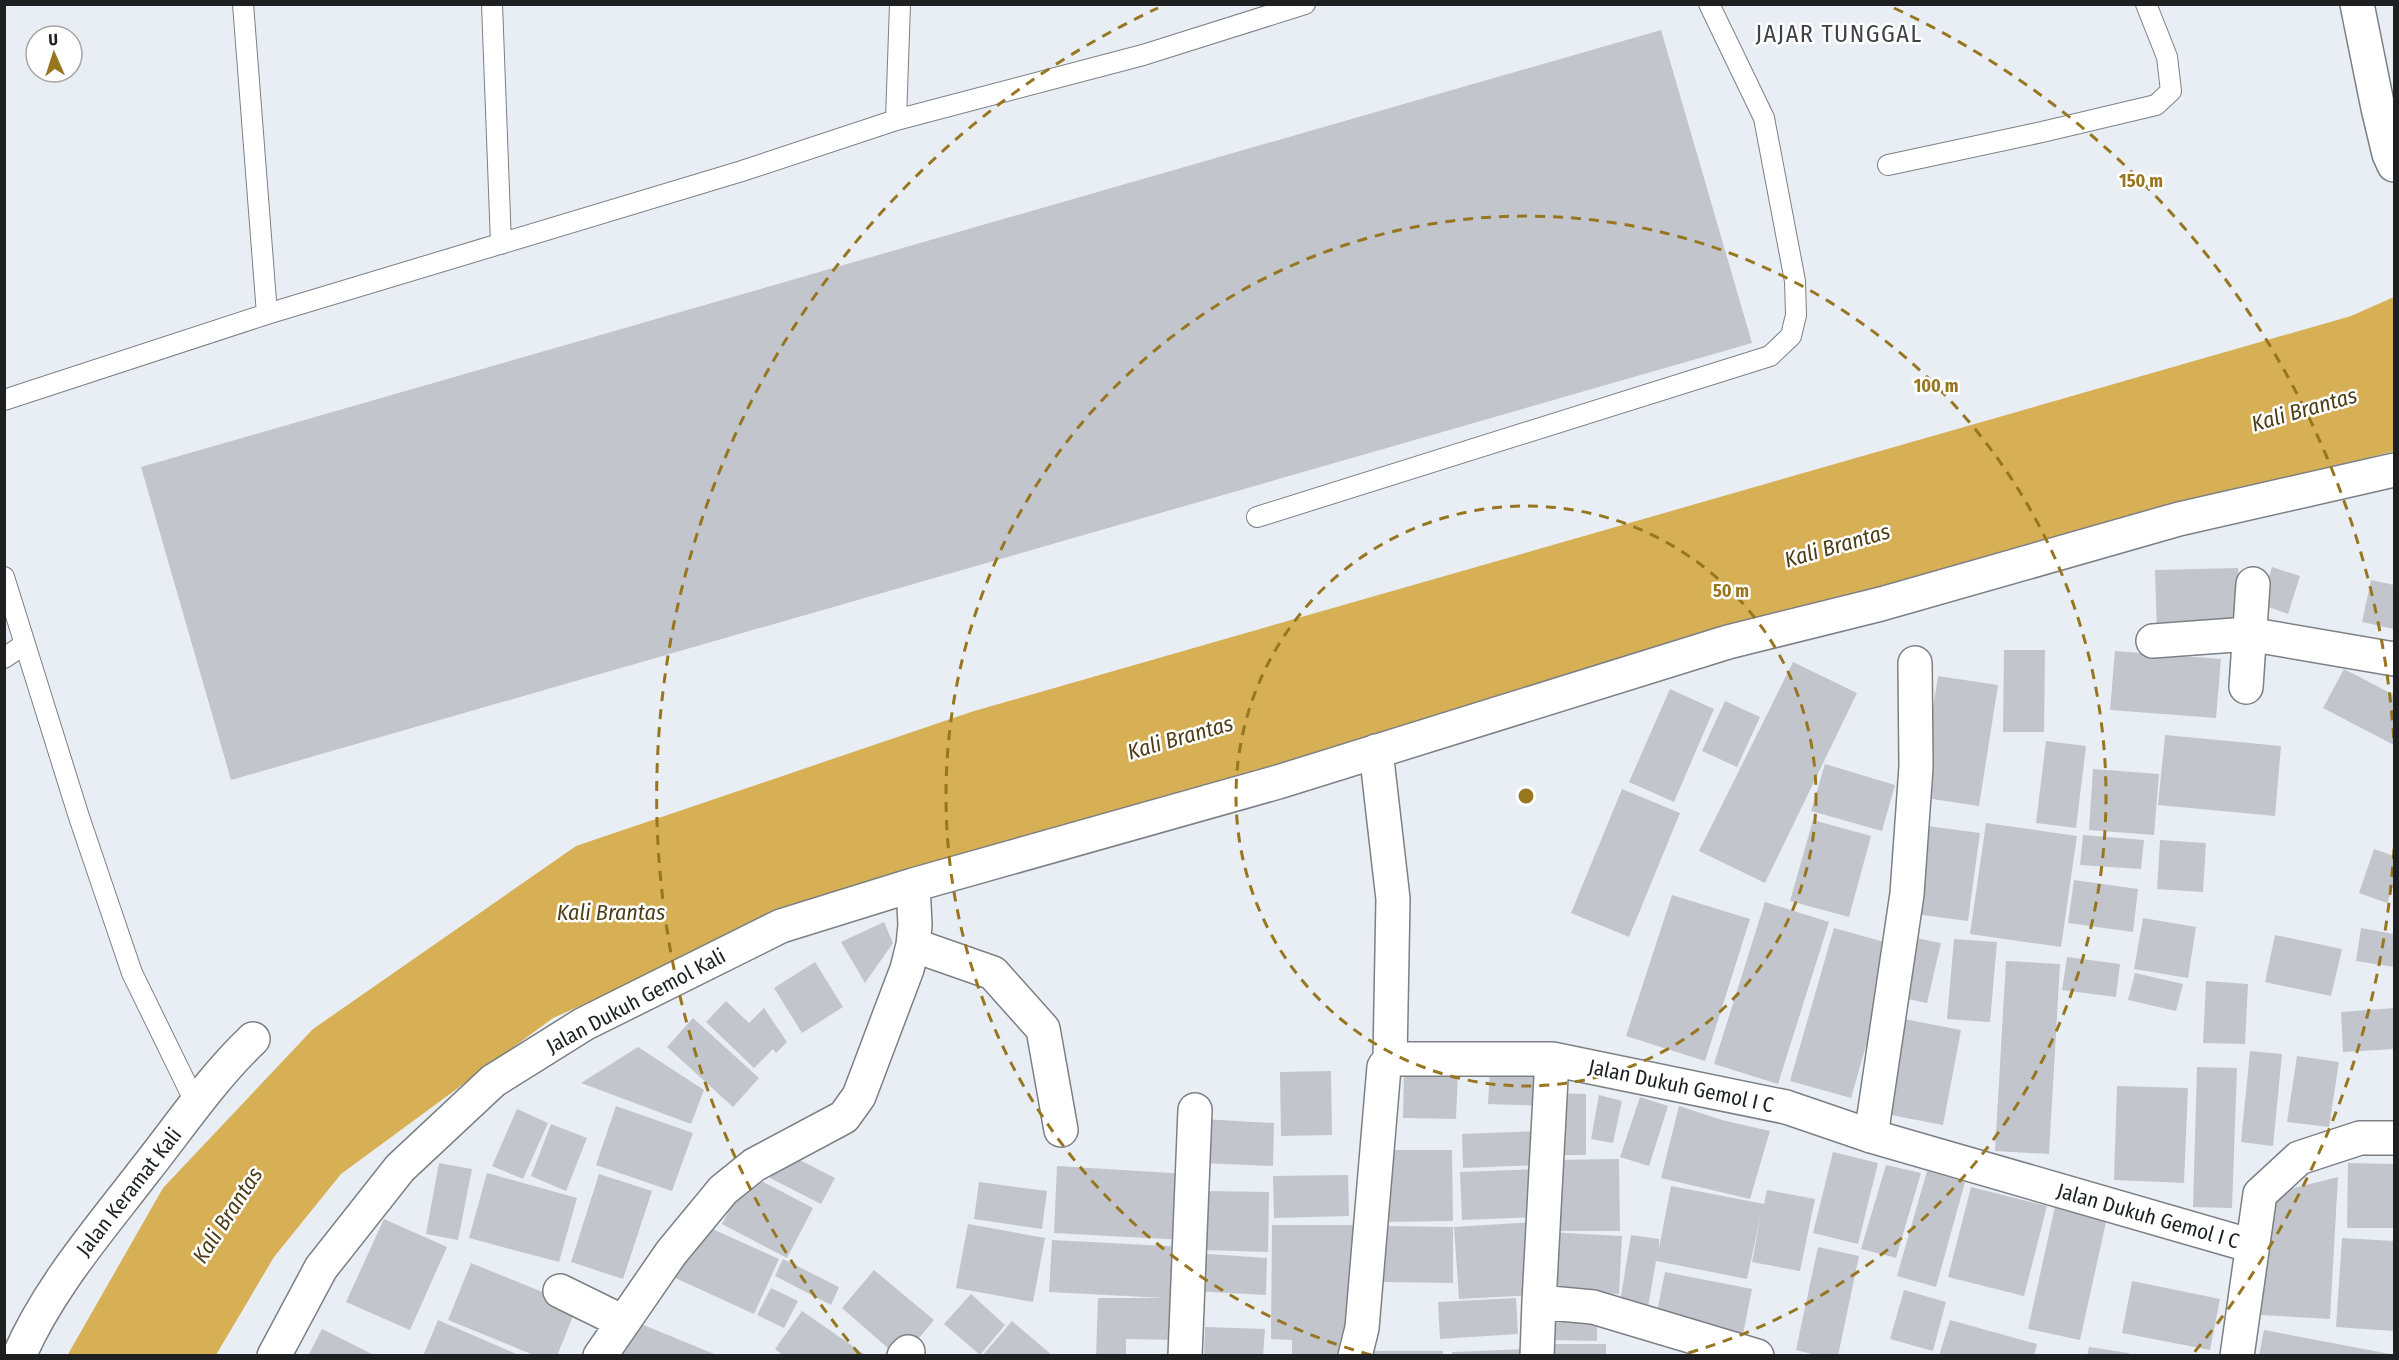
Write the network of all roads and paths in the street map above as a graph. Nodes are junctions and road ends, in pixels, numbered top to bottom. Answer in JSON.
{"nodes":[{"id":1,"x":243,"y":4,"type":"edge"},
{"id":2,"x":492,"y":4,"type":"edge"},
{"id":3,"x":900,"y":4,"type":"edge"},
{"id":4,"x":1305,"y":4,"type":"edge"},
{"id":5,"x":1709,"y":4,"type":"edge"},
{"id":6,"x":2146,"y":4,"type":"edge"},
{"id":7,"x":2357,"y":4,"type":"edge"},
{"id":8,"x":896,"y":120,"type":"junction"},
{"id":9,"x":1888,"y":165,"type":"dead end"},
{"id":10,"x":2394,"y":165,"type":"edge"},
{"id":11,"x":501,"y":244,"type":"junction"},
{"id":12,"x":267,"y":314,"type":"junction"},
{"id":13,"x":4,"y":400,"type":"edge"},
{"id":14,"x":2394,"y":470,"type":"edge"},
{"id":15,"x":1257,"y":518,"type":"dead end"},
{"id":16,"x":4,"y":577,"type":"edge"},
{"id":17,"x":2253,"y":584,"type":"dead end"},
{"id":18,"x":2248,"y":634,"type":"junction"},
{"id":19,"x":2153,"y":641,"type":"dead end"},
{"id":20,"x":26,"y":644,"type":"junction"},
{"id":21,"x":4,"y":658,"type":"edge"},
{"id":22,"x":2394,"y":659,"type":"edge"},
{"id":23,"x":1915,"y":663,"type":"dead end"},
{"id":24,"x":2246,"y":687,"type":"dead end"},
{"id":25,"x":1376,"y":751,"type":"junction"},
{"id":26,"x":913,"y":885,"type":"junction"},
{"id":27,"x":913,"y":945,"type":"junction"},
{"id":28,"x":253,"y":1039,"type":"dead end"},
{"id":29,"x":1390,"y":1059,"type":"junction"},
{"id":30,"x":1552,"y":1059,"type":"junction"},
{"id":31,"x":196,"y":1104,"type":"junction"},
{"id":32,"x":1195,"y":1110,"type":"dead end"},
{"id":33,"x":1061,"y":1130,"type":"dead end"},
{"id":34,"x":1871,"y":1136,"type":"junction"},
{"id":35,"x":2394,"y":1138,"type":"edge"},
{"id":36,"x":2252,"y":1246,"type":"junction"},
{"id":37,"x":560,"y":1291,"type":"dead end"},
{"id":38,"x":1539,"y":1302,"type":"junction"},
{"id":39,"x":623,"y":1322,"type":"junction"},
{"id":40,"x":19,"y":1356,"type":"edge"},
{"id":41,"x":274,"y":1356,"type":"edge"},
{"id":42,"x":600,"y":1356,"type":"edge"},
{"id":43,"x":1185,"y":1356,"type":"edge"},
{"id":44,"x":1355,"y":1356,"type":"edge"},
{"id":45,"x":1537,"y":1356,"type":"edge"},
{"id":46,"x":1758,"y":1356,"type":"edge"},
{"id":47,"x":2237,"y":1356,"type":"edge"}],
"edges":[{"from":1,"to":12,"type":"lane"},
{"from":2,"to":11,"type":"lane"},
{"from":3,"to":8,"type":"lane"},
{"from":4,"to":8,"type":"lane"},
{"from":5,"to":15,"type":"lane"},
{"from":6,"to":9,"type":"lane"},
{"from":7,"to":10,"type":"main road"},
{"from":8,"to":11,"type":"lane"},
{"from":11,"to":12,"type":"lane"},
{"from":12,"to":13,"type":"lane"},
{"from":14,"to":25,"type":"main road","name":"Jalan Dukuh Gemol Kali"},
{"from":16,"to":20,"type":"lane"},
{"from":17,"to":18,"type":"main road"},
{"from":18,"to":19,"type":"main road"},
{"from":18,"to":22,"type":"main road"},
{"from":18,"to":24,"type":"main road"},
{"from":20,"to":21,"type":"lane"},
{"from":20,"to":31,"type":"lane"},
{"from":23,"to":34,"type":"main road"},
{"from":25,"to":26,"type":"main road","name":"Jalan Dukuh Gemol Kali"},
{"from":25,"to":29,"type":"main road"},
{"from":26,"to":27,"type":"main road"},
{"from":26,"to":41,"type":"main road","name":"Jalan Dukuh Gemol Kali"},
{"from":27,"to":33,"type":"main road"},
{"from":27,"to":39,"type":"main road"},
{"from":28,"to":31,"type":"main road","name":"Jalan Keramat Kali"},
{"from":29,"to":30,"type":"main road","name":"Jalan Dukuh Gemol I C"},
{"from":29,"to":44,"type":"main road"},
{"from":30,"to":34,"type":"main road","name":"Jalan Dukuh Gemol I C"},
{"from":30,"to":38,"type":"main road"},
{"from":31,"to":40,"type":"main road","name":"Jalan Keramat Kali"},
{"from":32,"to":43,"type":"main road"},
{"from":34,"to":36,"type":"main road","name":"Jalan Dukuh Gemol I C"},
{"from":35,"to":36,"type":"main road"},
{"from":36,"to":47,"type":"main road"},
{"from":37,"to":39,"type":"main road"},
{"from":38,"to":45,"type":"main road"},
{"from":38,"to":46,"type":"main road"},
{"from":39,"to":42,"type":"main road"}]}
